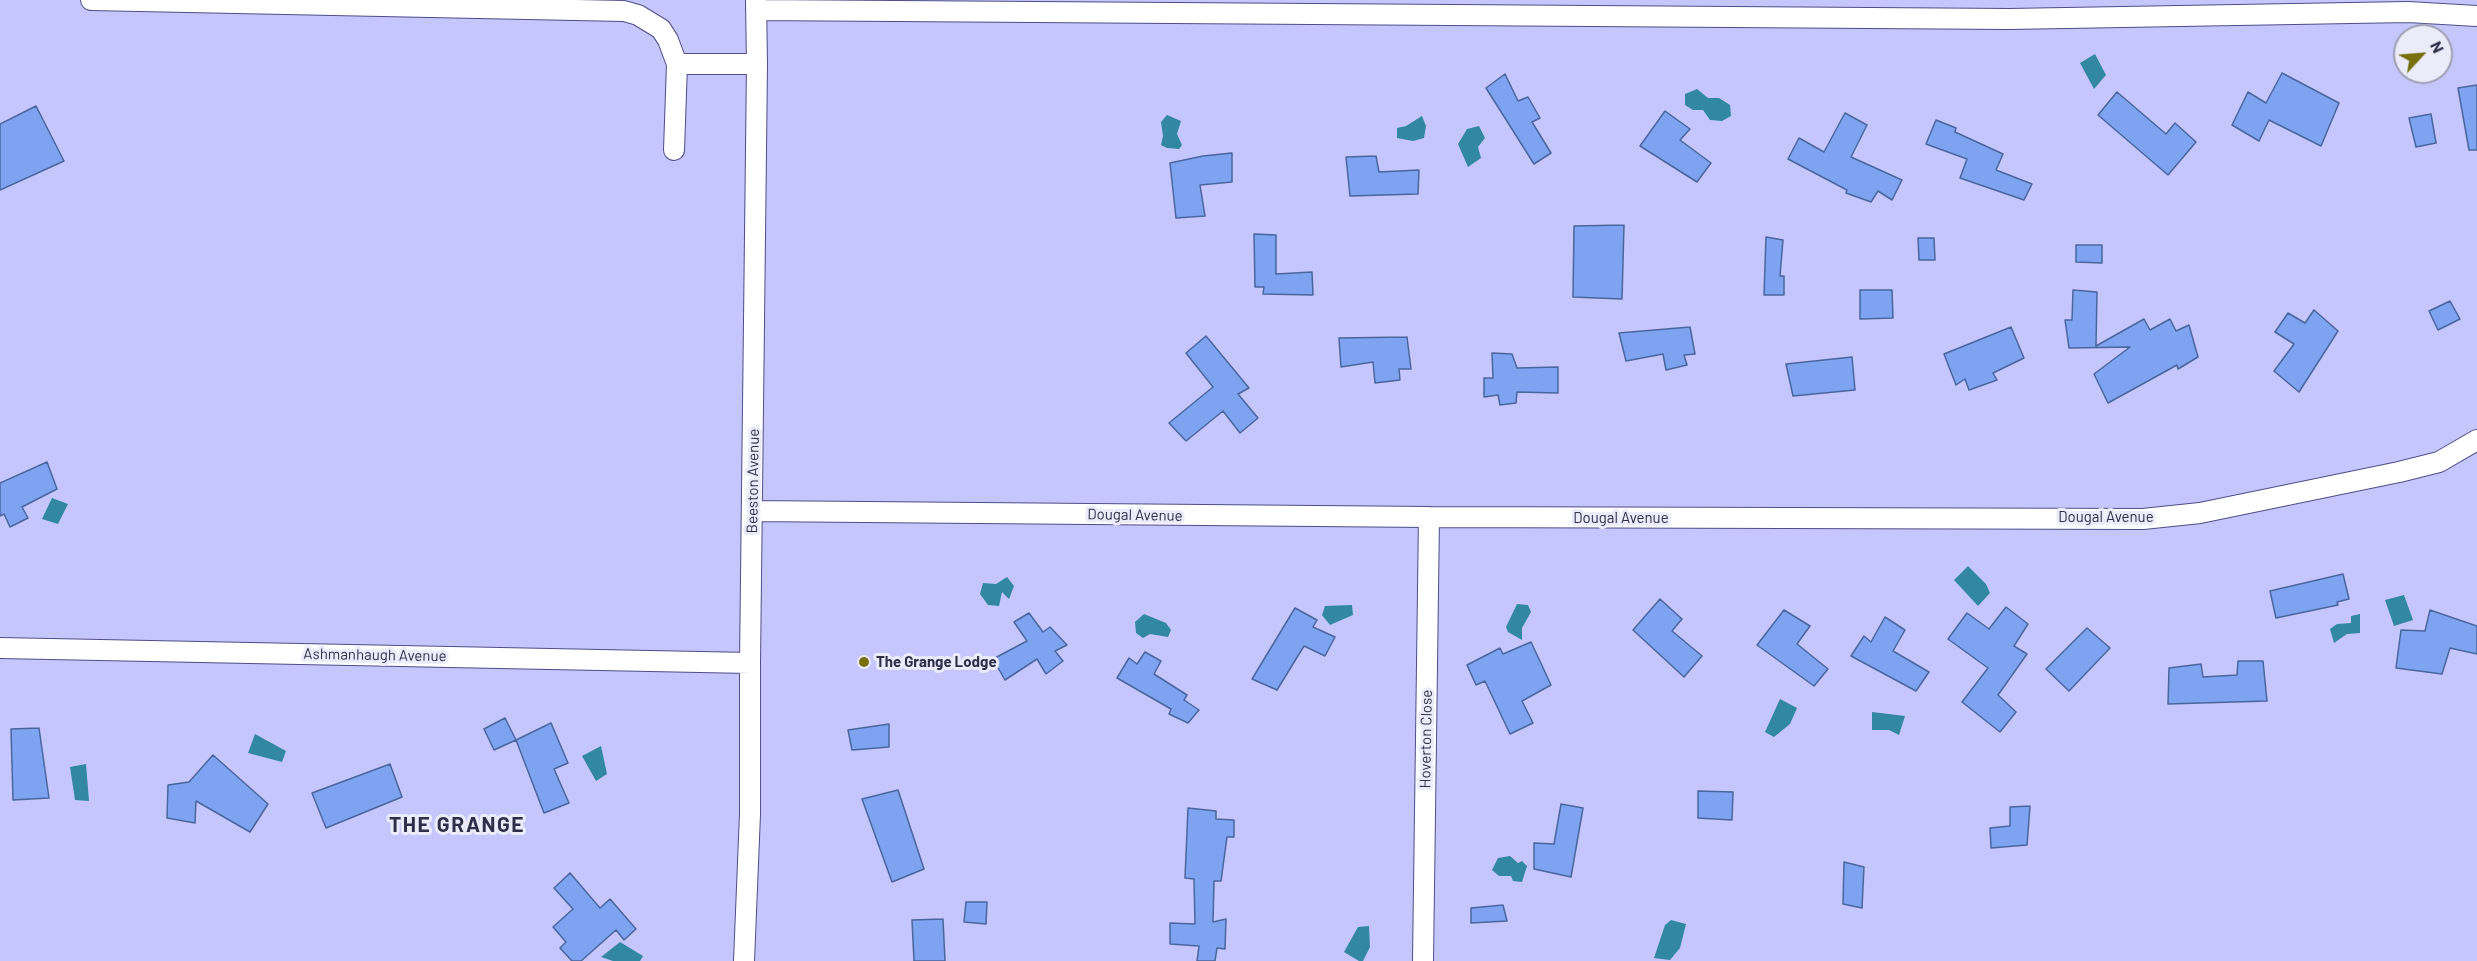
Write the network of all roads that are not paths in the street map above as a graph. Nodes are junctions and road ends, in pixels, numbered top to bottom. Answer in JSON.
{"nodes":[{"id":1,"x":91,"y":0,"type":"edge"},
{"id":2,"x":756,"y":5,"type":"edge"},
{"id":3,"x":2408,"y":6,"type":"edge"},
{"id":4,"x":2477,"y":15,"type":"edge"},
{"id":5,"x":677,"y":64,"type":"junction"},
{"id":6,"x":757,"y":64,"type":"junction"},
{"id":7,"x":674,"y":150,"type":"dead end"},
{"id":8,"x":2477,"y":440,"type":"edge"},
{"id":9,"x":752,"y":511,"type":"junction"},
{"id":10,"x":1429,"y":517,"type":"junction"},
{"id":11,"x":0,"y":648,"type":"edge"},
{"id":12,"x":750,"y":663,"type":"junction"},
{"id":13,"x":744,"y":961,"type":"edge"},
{"id":14,"x":1423,"y":961,"type":"edge"}],
"edges":[{"from":1,"to":5,"type":"street"},
{"from":2,"to":3,"type":"street"},
{"from":2,"to":6,"type":"street","name":"Beeston Avenue"},
{"from":3,"to":4,"type":"street"},
{"from":5,"to":6,"type":"street"},
{"from":5,"to":7,"type":"street"},
{"from":6,"to":9,"type":"street","name":"Beeston Avenue"},
{"from":8,"to":10,"type":"street","name":"Dougal Avenue"},
{"from":9,"to":10,"type":"street","name":"Dougal Avenue"},
{"from":9,"to":12,"type":"street","name":"Beeston Avenue"},
{"from":10,"to":14,"type":"street","name":"Hoverton Close"},
{"from":11,"to":12,"type":"street","name":"Ashmanhaugh Avenue"},
{"from":12,"to":13,"type":"street","name":"Beeston Avenue"}]}
